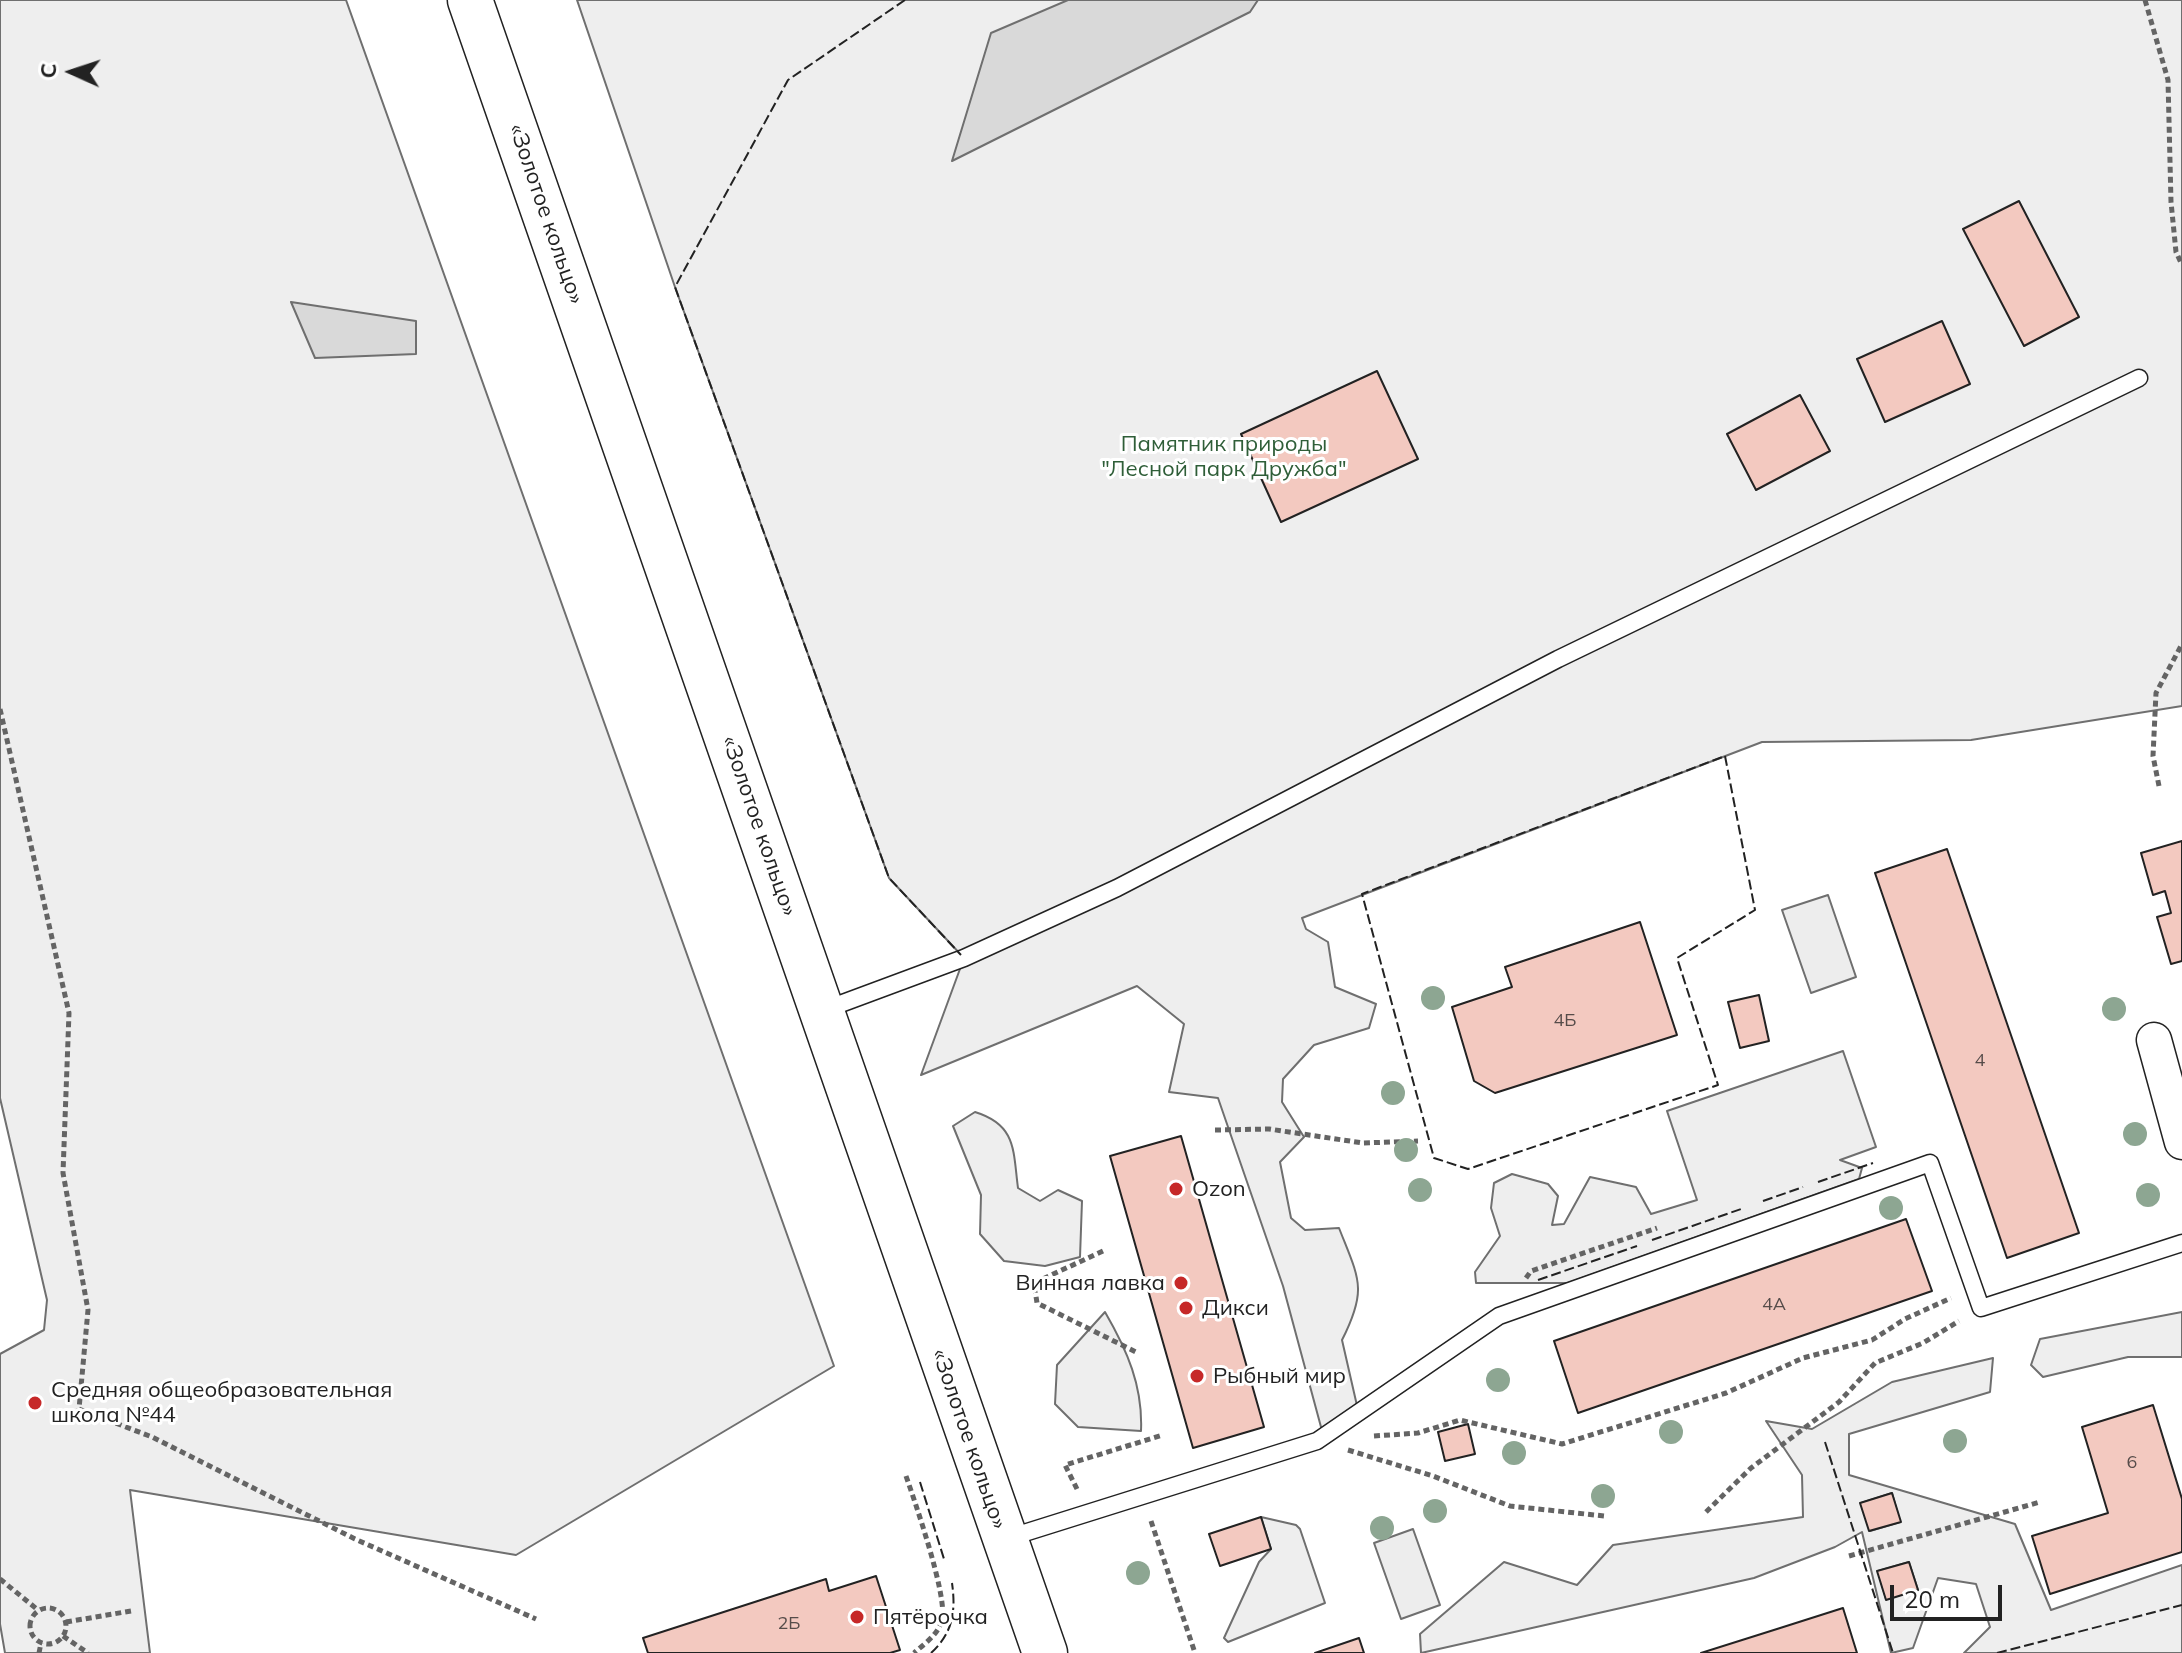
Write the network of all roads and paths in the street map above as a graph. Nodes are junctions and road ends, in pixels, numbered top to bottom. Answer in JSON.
{"nodes":[{"id":1,"x":470,"y":0,"type":"edge"},
{"id":2,"x":2145,"y":0,"type":"edge"},
{"id":3,"x":2182,"y":265,"type":"edge"},
{"id":4,"x":2139,"y":378,"type":"dead end"},
{"id":5,"x":2182,"y":644,"type":"edge"},
{"id":6,"x":0,"y":709,"type":"edge"},
{"id":7,"x":2159,"y":786,"type":"dead end"},
{"id":8,"x":823,"y":1010,"type":"junction"},
{"id":9,"x":2154,"y":1040,"type":"dead end"},
{"id":10,"x":1215,"y":1130,"type":"dead end"},
{"id":11,"x":2181,"y":1131,"type":"edge"},
{"id":12,"x":1418,"y":1141,"type":"dead end"},
{"id":13,"x":2182,"y":1243,"type":"edge"},
{"id":14,"x":1103,"y":1251,"type":"dead end"},
{"id":15,"x":1974,"y":1288,"type":"junction"},
{"id":16,"x":1981,"y":1308,"type":"junction"},
{"id":17,"x":1136,"y":1352,"type":"dead end"},
{"id":18,"x":1163,"y":1435,"type":"dead end"},
{"id":19,"x":1317,"y":1441,"type":"junction"},
{"id":20,"x":1065,"y":1465,"type":"dead end"},
{"id":21,"x":906,"y":1476,"type":"dead end"},
{"id":22,"x":1142,"y":1495,"type":"junction"},
{"id":23,"x":2040,"y":1502,"type":"dead end"},
{"id":24,"x":1706,"y":1512,"type":"dead end"},
{"id":25,"x":1604,"y":1516,"type":"dead end"},
{"id":26,"x":1004,"y":1540,"type":"junction"},
{"id":27,"x":1849,"y":1556,"type":"dead end"},
{"id":28,"x":0,"y":1579,"type":"edge"},
{"id":29,"x":38,"y":1610,"type":"junction"},
{"id":30,"x":131,"y":1611,"type":"dead end"},
{"id":31,"x":536,"y":1619,"type":"dead end"},
{"id":32,"x":66,"y":1622,"type":"junction"},
{"id":33,"x":63,"y":1636,"type":"junction"},
{"id":34,"x":41,"y":1643,"type":"junction"},
{"id":35,"x":39,"y":1653,"type":"edge"},
{"id":36,"x":88,"y":1653,"type":"edge"},
{"id":37,"x":914,"y":1653,"type":"edge"},
{"id":38,"x":1045,"y":1653,"type":"edge"},
{"id":39,"x":1195,"y":1653,"type":"edge"}],
"edges":[{"from":1,"to":8,"type":"highway","name":"«Золотое кольцо»"},
{"from":2,"to":3,"type":"path"},
{"from":4,"to":8,"type":"lane"},
{"from":5,"to":7,"type":"path"},
{"from":6,"to":31,"type":"path"},
{"from":8,"to":26,"type":"highway","name":"«Золотое кольцо»"},
{"from":9,"to":11,"type":"street"},
{"from":10,"to":12,"type":"path"},
{"from":13,"to":16,"type":"lane"},
{"from":14,"to":17,"type":"path"},
{"from":15,"to":16,"type":"lane"},
{"from":15,"to":19,"type":"path"},
{"from":15,"to":19,"type":"lane"},
{"from":16,"to":24,"type":"path"},
{"from":18,"to":20,"type":"path"},
{"from":19,"to":22,"type":"lane"},
{"from":19,"to":25,"type":"path"},
{"from":21,"to":37,"type":"path"},
{"from":22,"to":26,"type":"lane"},
{"from":22,"to":39,"type":"path"},
{"from":23,"to":27,"type":"path"},
{"from":26,"to":38,"type":"highway","name":"«Золотое кольцо»"},
{"from":28,"to":29,"type":"path"},
{"from":29,"to":32,"type":"path"},
{"from":29,"to":34,"type":"path"},
{"from":30,"to":32,"type":"path"},
{"from":32,"to":33,"type":"path"},
{"from":33,"to":34,"type":"path"},
{"from":33,"to":36,"type":"path"},
{"from":34,"to":35,"type":"path"}]}
